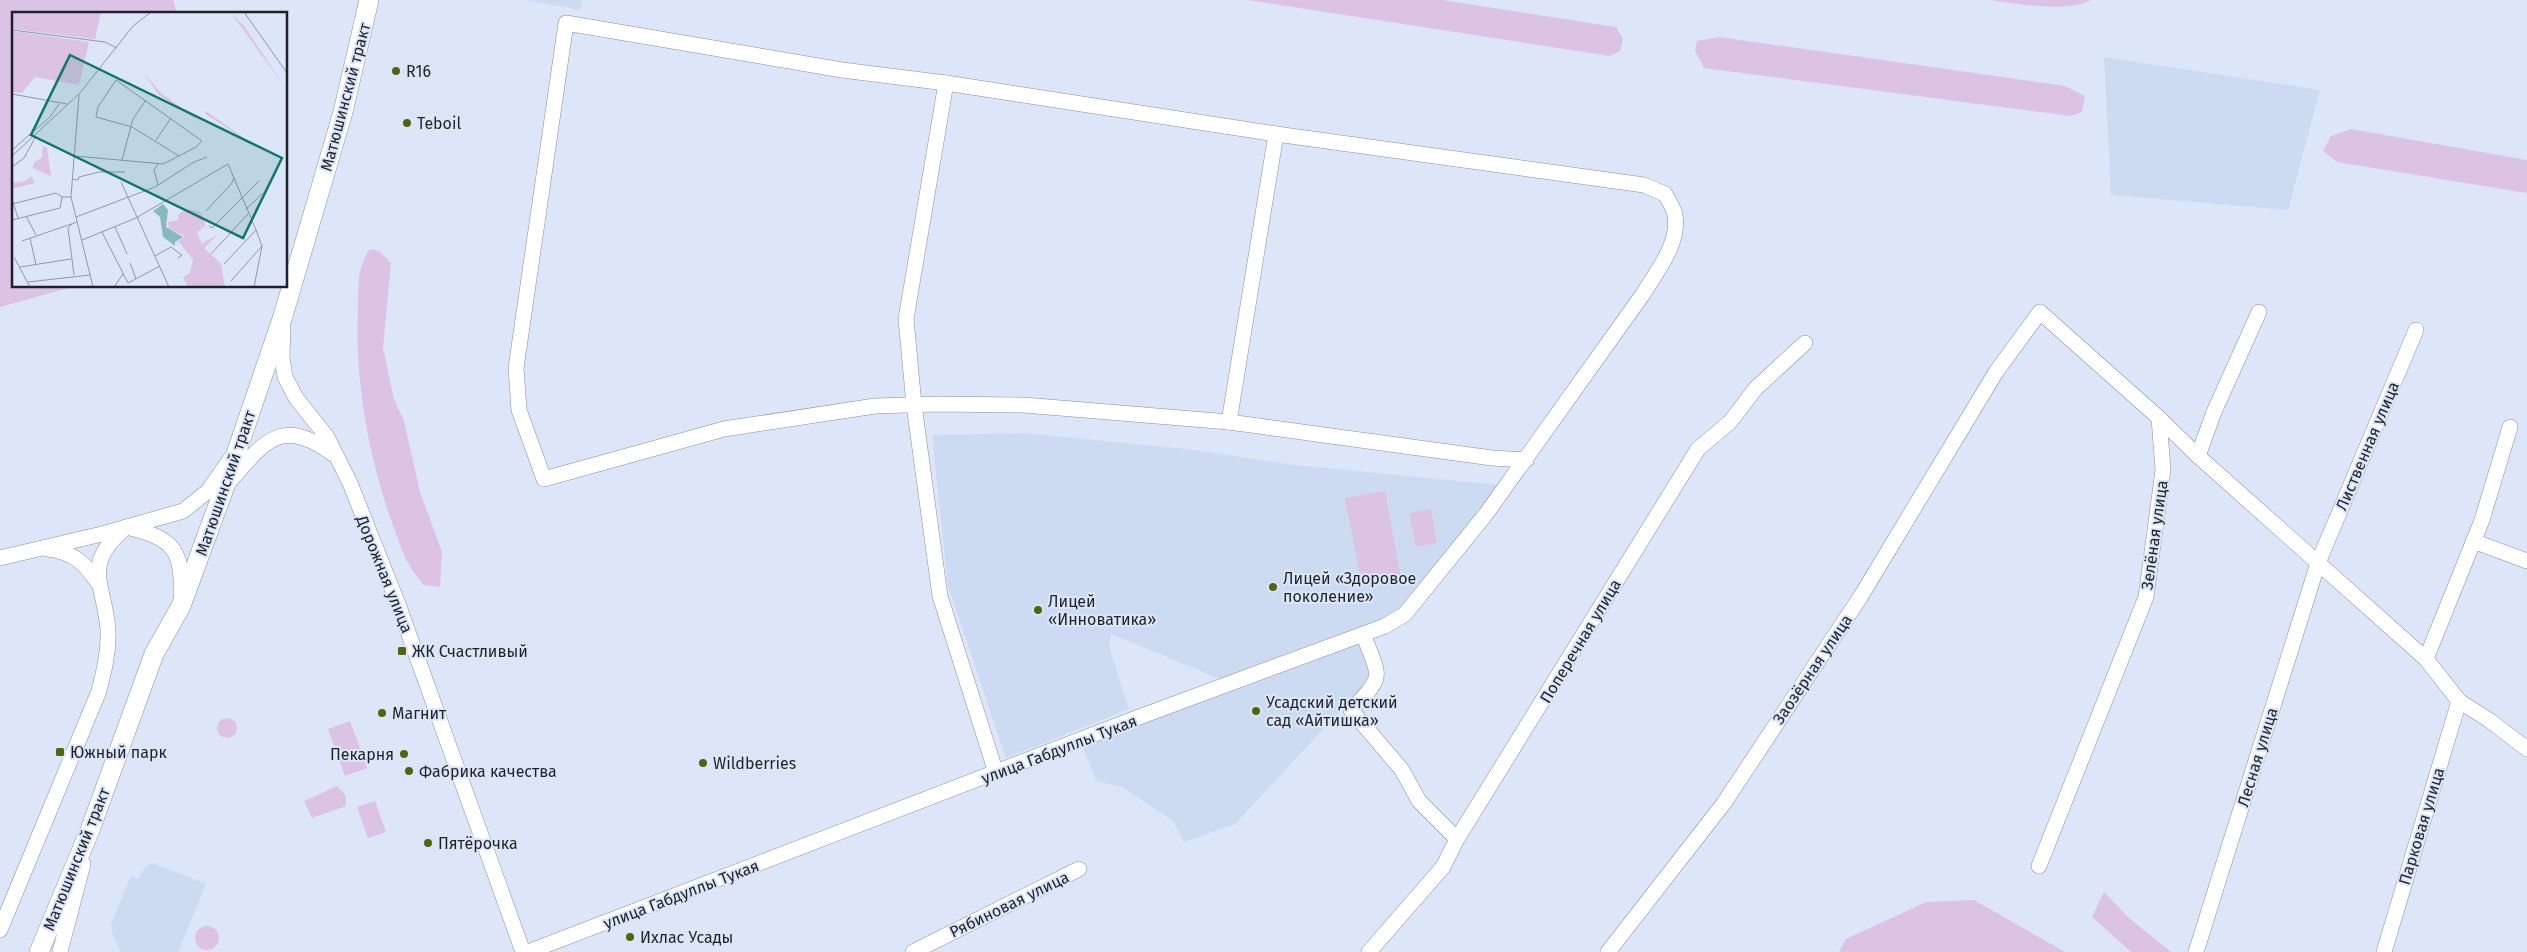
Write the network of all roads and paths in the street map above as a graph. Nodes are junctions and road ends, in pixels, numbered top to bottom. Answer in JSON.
{"nodes":[{"id":1,"x":369,"y":0,"type":"edge"},
{"id":2,"x":946,"y":83,"type":"junction"},
{"id":3,"x":1276,"y":134,"type":"junction"},
{"id":4,"x":2259,"y":312,"type":"dead end"},
{"id":5,"x":283,"y":316,"type":"junction"},
{"id":6,"x":2416,"y":330,"type":"dead end"},
{"id":7,"x":1805,"y":343,"type":"dead end"},
{"id":8,"x":914,"y":405,"type":"junction"},
{"id":9,"x":2159,"y":418,"type":"junction"},
{"id":10,"x":1229,"y":422,"type":"junction"},
{"id":11,"x":2510,"y":427,"type":"dead end"},
{"id":12,"x":238,"y":447,"type":"junction"},
{"id":13,"x":336,"y":455,"type":"junction"},
{"id":14,"x":2198,"y":456,"type":"junction"},
{"id":15,"x":1526,"y":460,"type":"junction"},
{"id":16,"x":225,"y":486,"type":"junction"},
{"id":17,"x":126,"y":527,"type":"junction"},
{"id":18,"x":2473,"y":541,"type":"junction"},
{"id":19,"x":45,"y":548,"type":"junction"},
{"id":20,"x":0,"y":558,"type":"edge"},
{"id":21,"x":2527,"y":561,"type":"edge"},
{"id":22,"x":2318,"y":562,"type":"junction"},
{"id":23,"x":98,"y":583,"type":"junction"},
{"id":24,"x":181,"y":606,"type":"junction"},
{"id":25,"x":1364,"y":636,"type":"junction"},
{"id":26,"x":2426,"y":659,"type":"junction"},
{"id":27,"x":2459,"y":701,"type":"junction"},
{"id":28,"x":2527,"y":750,"type":"edge"},
{"id":29,"x":996,"y":773,"type":"junction"},
{"id":30,"x":90,"y":830,"type":"junction"},
{"id":31,"x":1457,"y":839,"type":"junction"},
{"id":32,"x":2039,"y":866,"type":"dead end"},
{"id":33,"x":1079,"y":869,"type":"dead end"},
{"id":34,"x":0,"y":930,"type":"edge"},
{"id":35,"x":39,"y":952,"type":"edge"},
{"id":36,"x":60,"y":952,"type":"edge"},
{"id":37,"x":523,"y":952,"type":"edge"},
{"id":38,"x":528,"y":952,"type":"edge"},
{"id":39,"x":913,"y":952,"type":"edge"},
{"id":40,"x":1368,"y":952,"type":"edge"},
{"id":41,"x":1608,"y":952,"type":"edge"},
{"id":42,"x":2196,"y":952,"type":"edge"},
{"id":43,"x":2384,"y":952,"type":"edge"}],
"edges":[{"from":1,"to":5,"type":"main road","name":"Матюшинский тракт"},
{"from":2,"to":3,"type":"street","name":"улица Габдуллы Тукая"},
{"from":2,"to":8,"type":"street"},
{"from":2,"to":8,"type":"street","name":"улица Габдуллы Тукая"},
{"from":3,"to":10,"type":"street"},
{"from":3,"to":15,"type":"street","name":"улица Габдуллы Тукая"},
{"from":4,"to":14,"type":"street"},
{"from":5,"to":12,"type":"main road","name":"Матюшинский тракт"},
{"from":5,"to":13,"type":"street","name":"Дорожная улица"},
{"from":6,"to":22,"type":"street","name":"Лиственная улица"},
{"from":7,"to":31,"type":"street","name":"Поперечная улица"},
{"from":8,"to":10,"type":"street"},
{"from":8,"to":29,"type":"street"},
{"from":9,"to":14,"type":"street"},
{"from":9,"to":32,"type":"street","name":"Зелёная улица"},
{"from":9,"to":41,"type":"street","name":"Заозёрная улица"},
{"from":10,"to":15,"type":"street"},
{"from":11,"to":18,"type":"street"},
{"from":12,"to":16,"type":"main road","name":"Матюшинский тракт"},
{"from":12,"to":17,"type":"street"},
{"from":13,"to":16,"type":"street"},
{"from":13,"to":37,"type":"street","name":"Дорожная улица"},
{"from":14,"to":22,"type":"street"},
{"from":15,"to":25,"type":"street","name":"улица Габдуллы Тукая"},
{"from":16,"to":24,"type":"main road","name":"Матюшинский тракт"},
{"from":17,"to":19,"type":"street"},
{"from":17,"to":23,"type":"street"},
{"from":17,"to":24,"type":"street"},
{"from":18,"to":21,"type":"street"},
{"from":18,"to":26,"type":"street"},
{"from":19,"to":20,"type":"street"},
{"from":19,"to":23,"type":"street"},
{"from":22,"to":26,"type":"street"},
{"from":22,"to":42,"type":"street","name":"Лесная улица"},
{"from":23,"to":34,"type":"street"},
{"from":24,"to":30,"type":"main road","name":"Матюшинский тракт"},
{"from":25,"to":29,"type":"street","name":"улица Габдуллы Тукая"},
{"from":25,"to":31,"type":"street"},
{"from":26,"to":27,"type":"street"},
{"from":27,"to":28,"type":"street"},
{"from":27,"to":43,"type":"street","name":"Парковая улица"},
{"from":29,"to":38,"type":"street","name":"улица Габдуллы Тукая"},
{"from":30,"to":35,"type":"main road","name":"Матюшинский тракт"},
{"from":30,"to":36,"type":"street"},
{"from":31,"to":40,"type":"street","name":"Поперечная улица"},
{"from":33,"to":39,"type":"street","name":"Рябиновая улица"}]}
